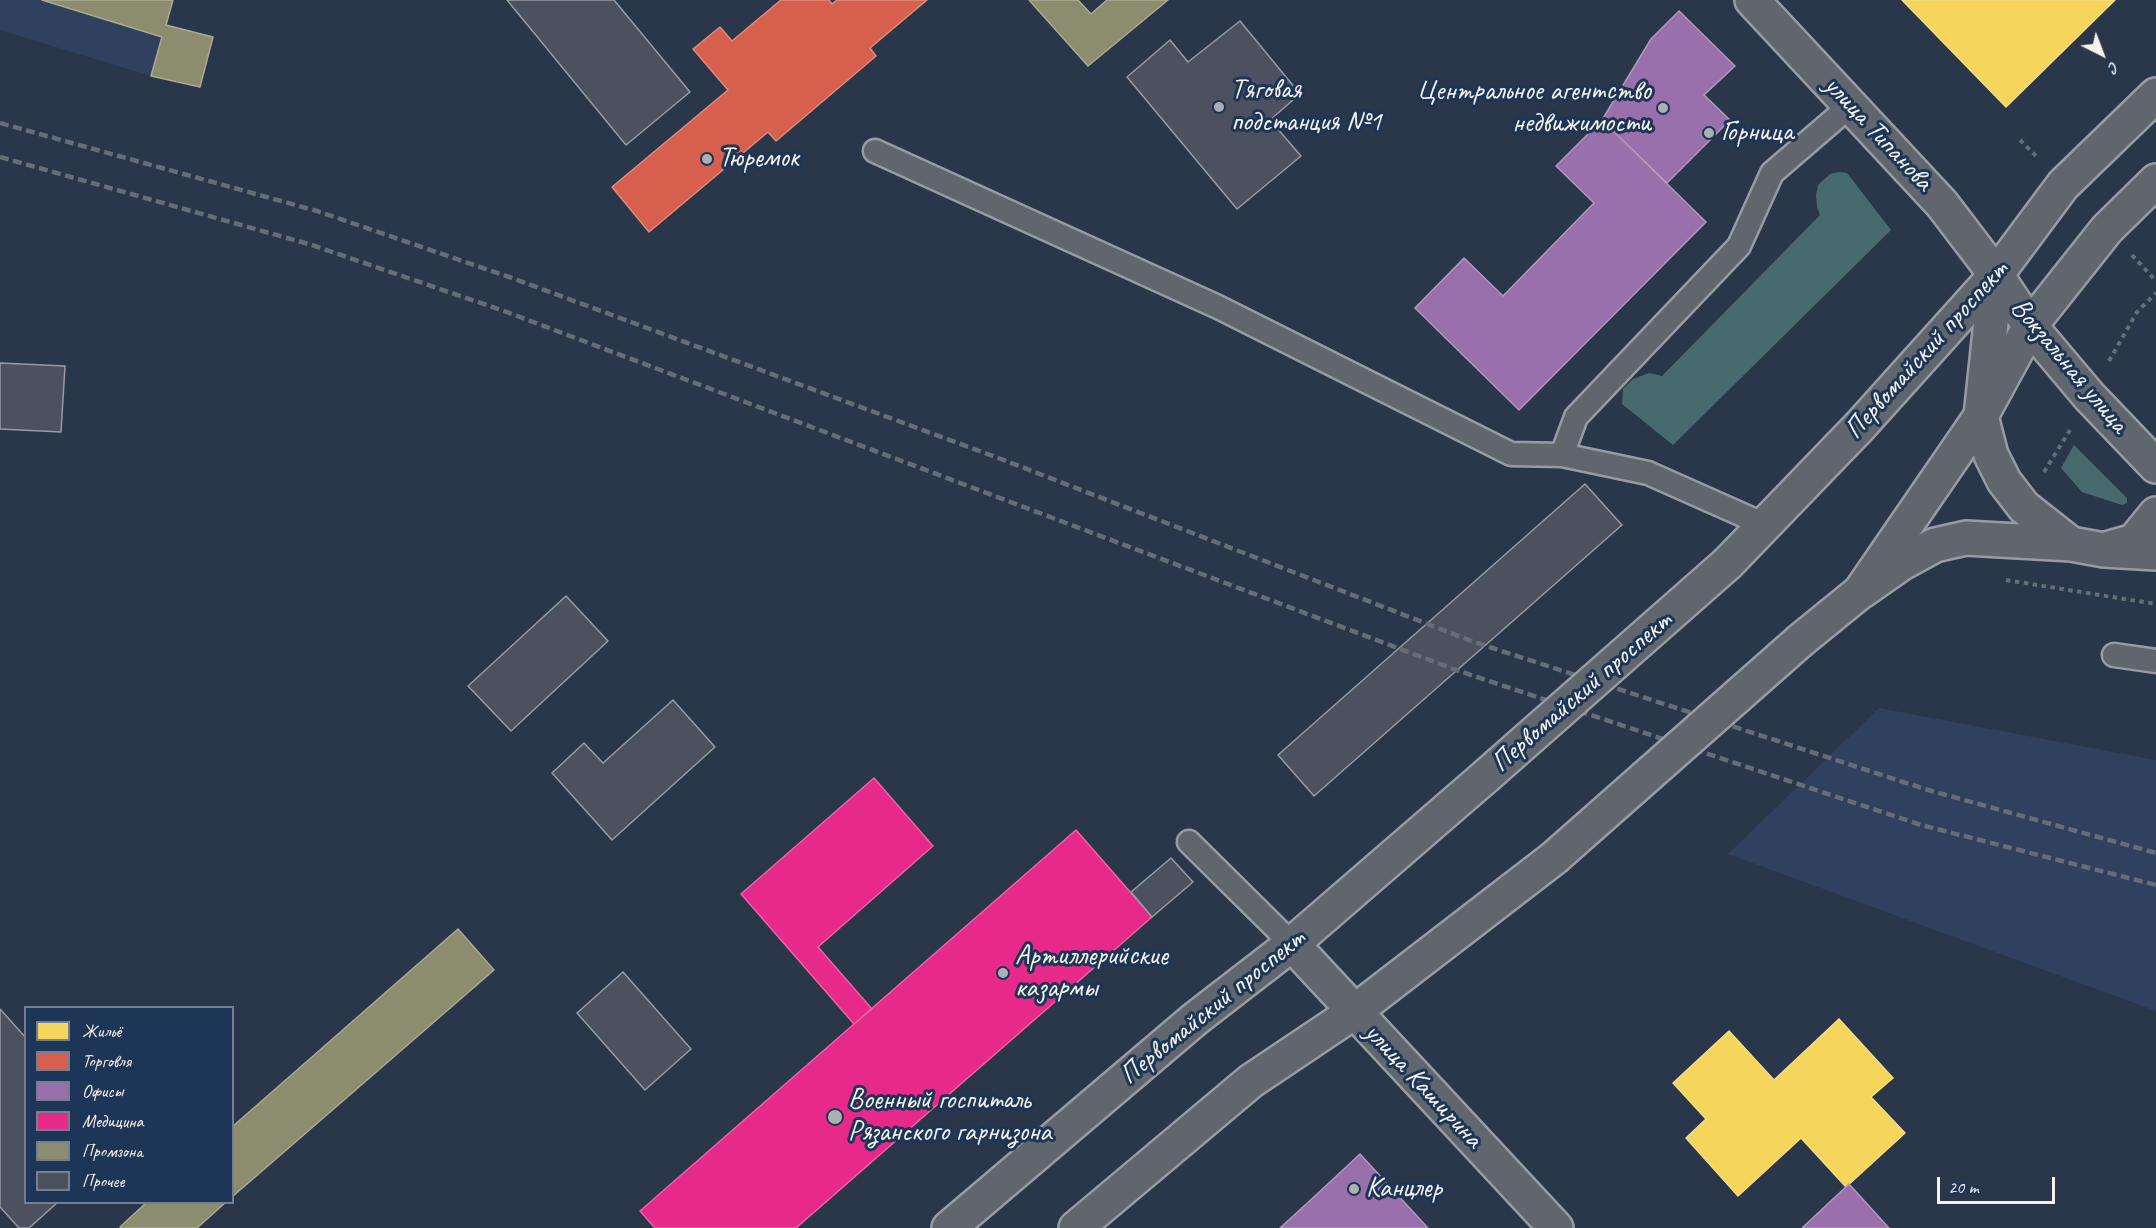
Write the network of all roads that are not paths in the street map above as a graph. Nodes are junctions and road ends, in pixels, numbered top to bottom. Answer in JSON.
{"nodes":[{"id":1,"x":1752,"y":0,"type":"edge"},
{"id":2,"x":2156,"y":94,"type":"edge"},
{"id":3,"x":1851,"y":105,"type":"junction"},
{"id":4,"x":875,"y":151,"type":"dead end"},
{"id":5,"x":2156,"y":181,"type":"edge"},
{"id":6,"x":1996,"y":275,"type":"junction"},
{"id":7,"x":2030,"y":326,"type":"junction"},
{"id":8,"x":1981,"y":416,"type":"junction"},
{"id":9,"x":1562,"y":455,"type":"junction"},
{"id":10,"x":2156,"y":466,"type":"edge"},
{"id":11,"x":2156,"y":514,"type":"edge"},
{"id":12,"x":1765,"y":525,"type":"junction"},
{"id":13,"x":2071,"y":544,"type":"junction"},
{"id":14,"x":2104,"y":550,"type":"junction"},
{"id":15,"x":2156,"y":553,"type":"edge"},
{"id":16,"x":1860,"y":592,"type":"junction"},
{"id":17,"x":2114,"y":655,"type":"dead end"},
{"id":18,"x":2156,"y":661,"type":"edge"},
{"id":19,"x":1189,"y":843,"type":"dead end"},
{"id":20,"x":1292,"y":944,"type":"junction"},
{"id":21,"x":1353,"y":1012,"type":"junction"},
{"id":22,"x":1088,"y":1225,"type":"edge"},
{"id":23,"x":949,"y":1228,"type":"edge"},
{"id":24,"x":1556,"y":1228,"type":"edge"}],
"edges":[{"from":1,"to":3,"type":"main road","name":"улица Типанова"},
{"from":2,"to":6,"type":"main road","name":"Первомайский проспект"},
{"from":3,"to":6,"type":"main road","name":"улица Типанова"},
{"from":3,"to":9,"type":"lane"},
{"from":4,"to":9,"type":"lane"},
{"from":5,"to":7,"type":"main road","name":"Первомайский проспект"},
{"from":6,"to":7,"type":"main road","name":"Вокзальная улица"},
{"from":6,"to":8,"type":"main road","name":"Вокзальная улица"},
{"from":6,"to":12,"type":"main road","name":"Первомайский проспект"},
{"from":7,"to":8,"type":"main road","name":"Первомайский проспект"},
{"from":7,"to":10,"type":"main road","name":"Вокзальная улица"},
{"from":8,"to":13,"type":"main road","name":"Вокзальная улица"},
{"from":8,"to":16,"type":"main road","name":"Первомайский проспект"},
{"from":9,"to":12,"type":"lane"},
{"from":11,"to":14,"type":"main road","name":"Вокзальная улица"},
{"from":12,"to":20,"type":"main road","name":"Первомайский проспект","bridge":true},
{"from":13,"to":14,"type":"main road","name":"Вокзальная улица"},
{"from":13,"to":16,"type":"main road","name":"Вокзальная улица"},
{"from":14,"to":15,"type":"main road","name":"Вокзальная улица"},
{"from":16,"to":21,"type":"main road","name":"Первомайский проспект","bridge":true},
{"from":17,"to":18,"type":"lane"},
{"from":19,"to":20,"type":"lane"},
{"from":20,"to":21,"type":"main road","name":"улица Каширина"},
{"from":20,"to":23,"type":"main road","name":"Первомайский проспект"},
{"from":21,"to":22,"type":"main road","name":"Первомайский проспект"},
{"from":21,"to":24,"type":"main road","name":"улица Каширина"}]}
